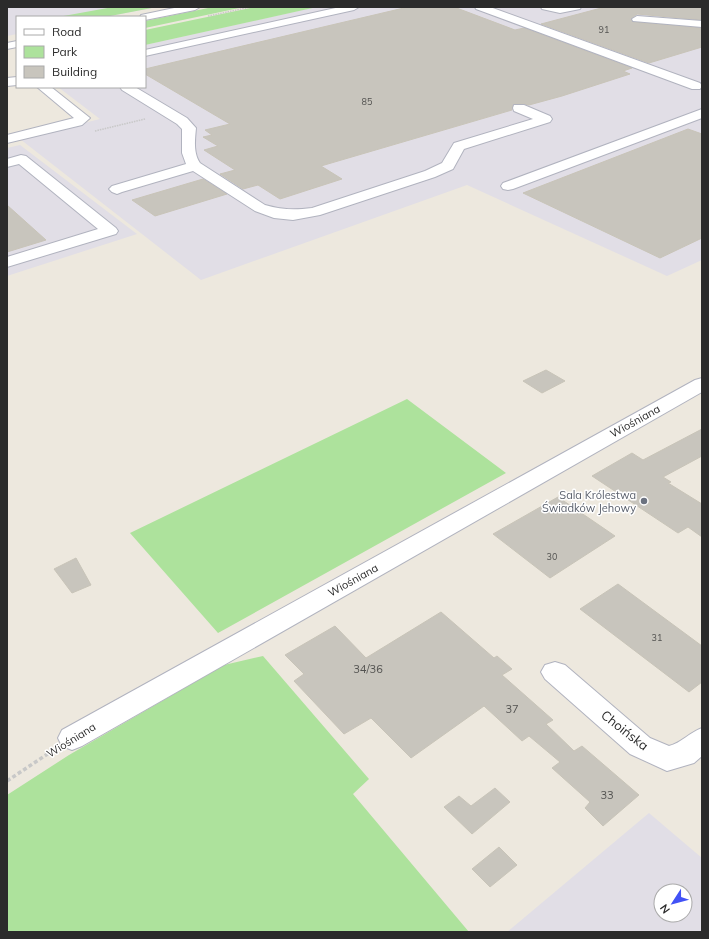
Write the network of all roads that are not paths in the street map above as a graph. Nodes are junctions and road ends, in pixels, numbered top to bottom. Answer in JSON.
{"nodes":[{"id":1,"x":195,"y":7,"type":"edge"},
{"id":2,"x":354,"y":7,"type":"edge"},
{"id":3,"x":480,"y":7,"type":"edge"},
{"id":4,"x":546,"y":7,"type":"edge"},
{"id":5,"x":576,"y":7,"type":"edge"},
{"id":6,"x":146,"y":17,"type":"edge"},
{"id":7,"x":637,"y":19,"type":"dead end"},
{"id":8,"x":702,"y":24,"type":"edge"},
{"id":9,"x":146,"y":53,"type":"edge"},
{"id":10,"x":696,"y":86,"type":"dead end"},
{"id":11,"x":44,"y":88,"type":"edge"},
{"id":12,"x":128,"y":88,"type":"edge"},
{"id":13,"x":519,"y":108,"type":"dead end"},
{"id":14,"x":702,"y":113,"type":"edge"},
{"id":15,"x":7,"y":139,"type":"edge"},
{"id":16,"x":7,"y":162,"type":"edge"},
{"id":17,"x":194,"y":166,"type":"junction"},
{"id":18,"x":508,"y":186,"type":"dead end"},
{"id":19,"x":118,"y":189,"type":"dead end"},
{"id":20,"x":7,"y":262,"type":"edge"},
{"id":21,"x":702,"y":384,"type":"edge"},
{"id":22,"x":555,"y":672,"type":"dead end"},
{"id":23,"x":72,"y":738,"type":"road end"},
{"id":24,"x":702,"y":740,"type":"edge"}],
"edges":[{"from":1,"to":6,"type":"street"},
{"from":2,"to":9,"type":"street"},
{"from":3,"to":10,"type":"street"},
{"from":4,"to":5,"type":"street"},
{"from":7,"to":8,"type":"street"},
{"from":11,"to":15,"type":"street"},
{"from":12,"to":17,"type":"street"},
{"from":13,"to":17,"type":"street"},
{"from":14,"to":18,"type":"street"},
{"from":16,"to":20,"type":"street"},
{"from":17,"to":19,"type":"street"},
{"from":21,"to":23,"type":"street","name":"Wiośniana"},
{"from":22,"to":24,"type":"street","name":"Choińska"}]}
